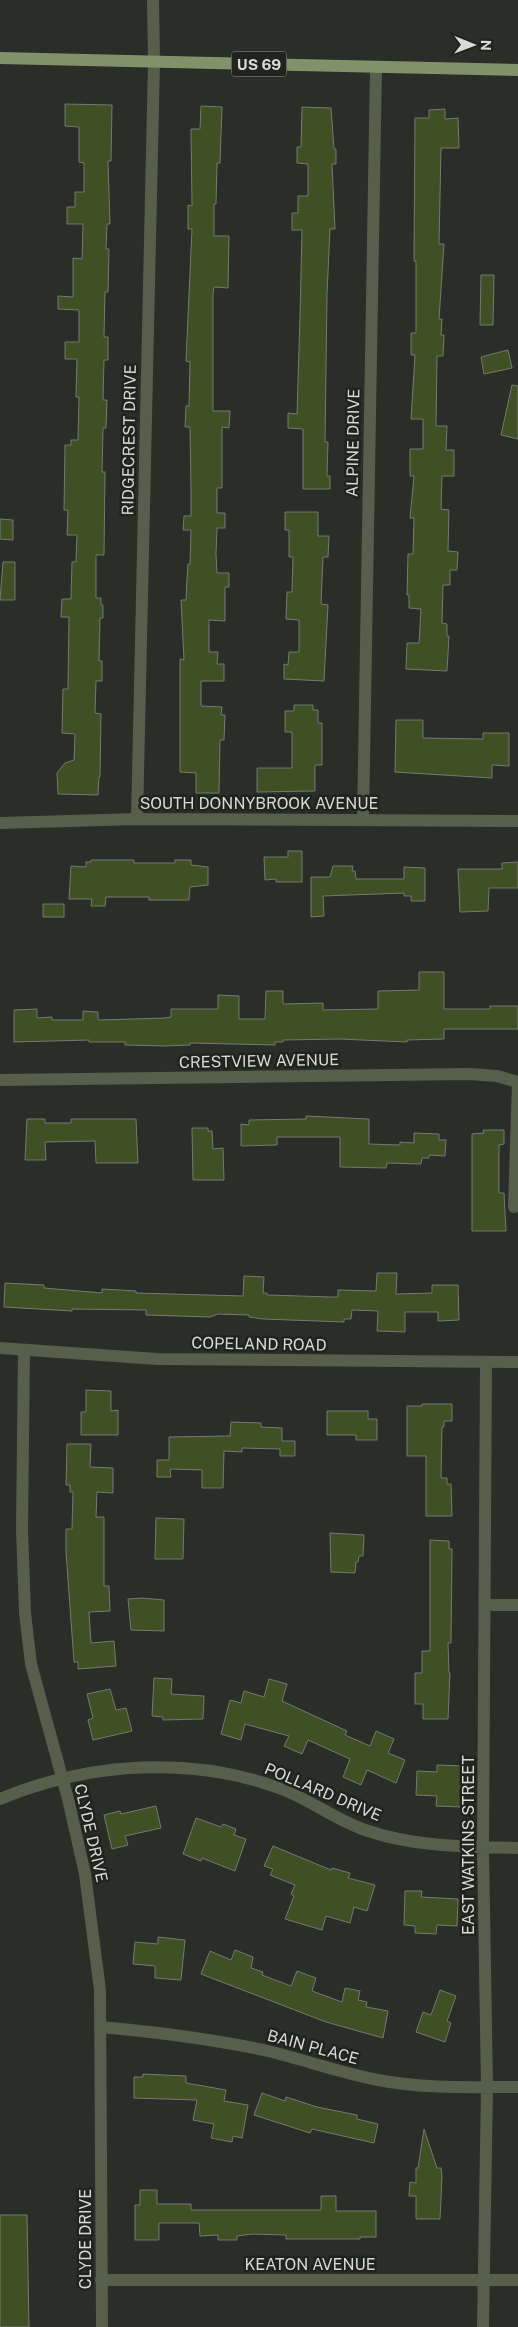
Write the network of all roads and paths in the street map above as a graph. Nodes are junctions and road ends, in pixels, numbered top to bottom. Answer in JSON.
{"nodes":[{"id":1,"x":154,"y":0,"type":"edge"},
{"id":2,"x":0,"y":58,"type":"edge"},
{"id":3,"x":154,"y":62,"type":"junction"},
{"id":4,"x":376,"y":67,"type":"junction"},
{"id":5,"x":518,"y":70,"type":"edge"},
{"id":6,"x":137,"y":819,"type":"junction"},
{"id":7,"x":363,"y":820,"type":"junction"},
{"id":8,"x":518,"y":821,"type":"edge"},
{"id":9,"x":0,"y":823,"type":"edge"},
{"id":10,"x":0,"y":1080,"type":"edge"},
{"id":11,"x":518,"y":1082,"type":"edge"},
{"id":12,"x":514,"y":1207,"type":"dead end"},
{"id":13,"x":0,"y":1348,"type":"edge"},
{"id":14,"x":24,"y":1350,"type":"junction"},
{"id":15,"x":486,"y":1362,"type":"junction"},
{"id":16,"x":518,"y":1362,"type":"edge"},
{"id":17,"x":486,"y":1605,"type":"junction"},
{"id":18,"x":518,"y":1605,"type":"edge"},
{"id":19,"x":62,"y":1778,"type":"junction"},
{"id":20,"x":0,"y":1799,"type":"edge"},
{"id":21,"x":483,"y":1848,"type":"junction"},
{"id":22,"x":518,"y":1848,"type":"edge"},
{"id":23,"x":100,"y":2027,"type":"junction"},
{"id":24,"x":488,"y":2087,"type":"junction"},
{"id":25,"x":518,"y":2087,"type":"edge"},
{"id":26,"x":102,"y":2280,"type":"junction"},
{"id":27,"x":483,"y":2280,"type":"junction"},
{"id":28,"x":518,"y":2280,"type":"edge"},
{"id":29,"x":102,"y":2327,"type":"edge"},
{"id":30,"x":483,"y":2327,"type":"edge"}],
"edges":[{"from":1,"to":3,"type":"street","name":"RIDGECREST DRIVE"},
{"from":2,"to":3,"type":"main road","number":"US 69"},
{"from":3,"to":4,"type":"main road","number":"US 69"},
{"from":3,"to":6,"type":"street","name":"RIDGECREST DRIVE"},
{"from":4,"to":5,"type":"main road","number":"US 69"},
{"from":4,"to":7,"type":"street","name":"ALPINE DRIVE"},
{"from":6,"to":7,"type":"street","name":"SOUTH DONNYBROOK AVENUE"},
{"from":6,"to":9,"type":"street","name":"SOUTH DONNYBROOK AVENUE"},
{"from":7,"to":8,"type":"street","name":"SOUTH DONNYBROOK AVENUE"},
{"from":10,"to":11,"type":"street","name":"CRESTVIEW AVENUE"},
{"from":11,"to":12,"type":"street"},
{"from":13,"to":14,"type":"street","name":"COPELAND ROAD"},
{"from":14,"to":15,"type":"street","name":"COPELAND ROAD"},
{"from":14,"to":19,"type":"street","name":"CLYDE DRIVE"},
{"from":15,"to":16,"type":"street","name":"COPELAND ROAD"},
{"from":15,"to":17,"type":"street","name":"EAST WATKINS STREET"},
{"from":17,"to":18,"type":"street"},
{"from":17,"to":21,"type":"street","name":"EAST WATKINS STREET"},
{"from":19,"to":20,"type":"street","name":"POLLARD DRIVE"},
{"from":19,"to":21,"type":"street","name":"POLLARD DRIVE"},
{"from":19,"to":23,"type":"street","name":"CLYDE DRIVE"},
{"from":21,"to":22,"type":"street","name":"POLLARD DRIVE"},
{"from":21,"to":24,"type":"street","name":"EAST WATKINS STREET"},
{"from":23,"to":24,"type":"street","name":"BAIN PLACE"},
{"from":23,"to":26,"type":"street","name":"CLYDE DRIVE"},
{"from":24,"to":25,"type":"street","name":"BAIN PLACE"},
{"from":24,"to":27,"type":"street","name":"EAST WATKINS STREET"},
{"from":26,"to":27,"type":"street","name":"KEATON AVENUE"},
{"from":26,"to":29,"type":"street","name":"CLYDE DRIVE"},
{"from":27,"to":28,"type":"street","name":"KEATON AVENUE"},
{"from":27,"to":30,"type":"street","name":"EAST WATKINS STREET"}]}
